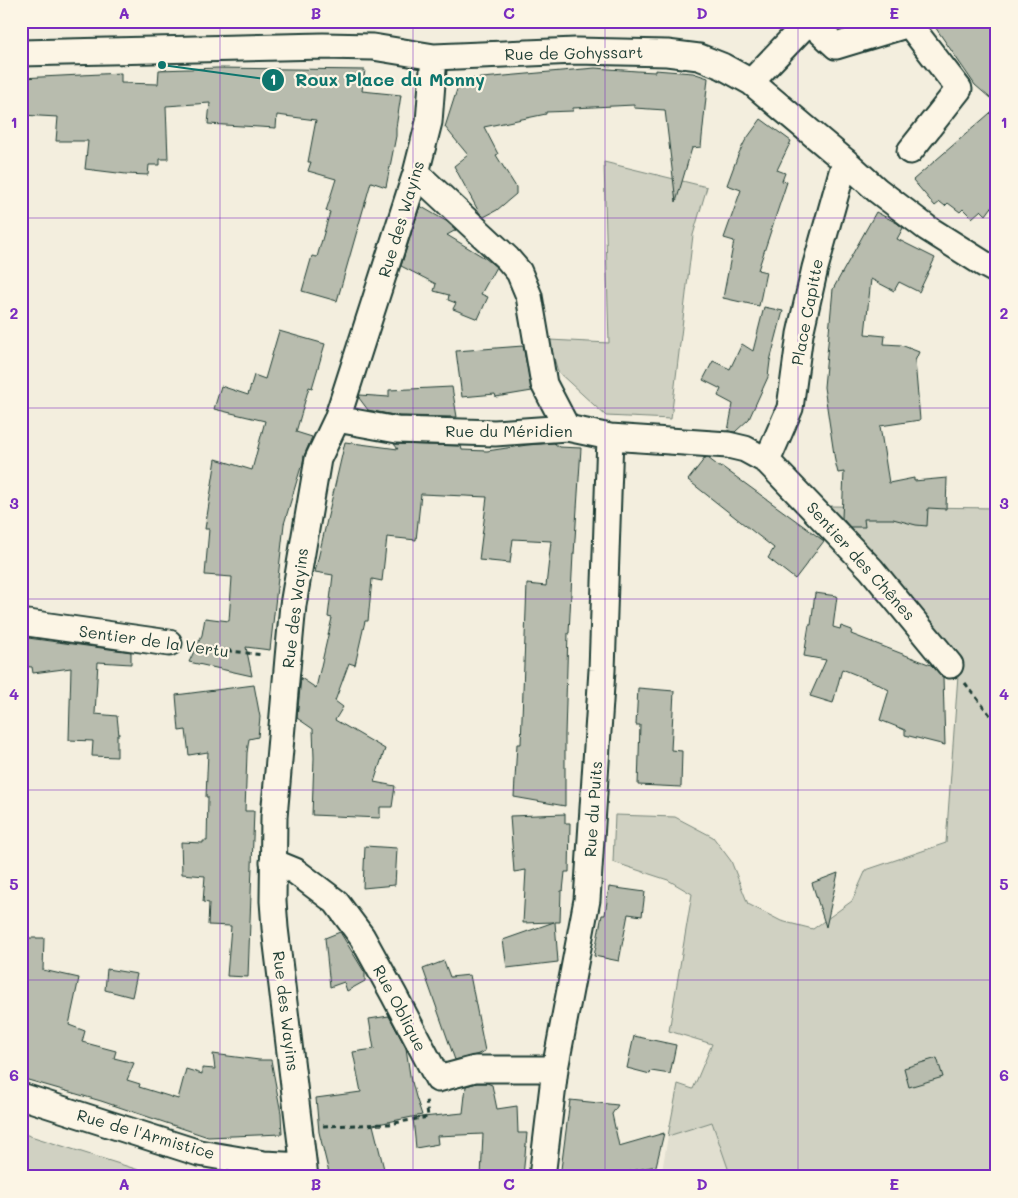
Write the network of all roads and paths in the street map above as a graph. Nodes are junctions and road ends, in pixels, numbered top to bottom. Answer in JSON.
{"nodes":[{"id":1,"x":809,"y":21,"type":"edge"},
{"id":2,"x":21,"y":53,"type":"edge"},
{"id":3,"x":434,"y":57,"type":"junction"},
{"id":4,"x":751,"y":82,"type":"junction"},
{"id":5,"x":910,"y":151,"type":"dead end"},
{"id":6,"x":845,"y":161,"type":"junction"},
{"id":7,"x":416,"y":173,"type":"junction"},
{"id":8,"x":997,"y":271,"type":"edge"},
{"id":9,"x":337,"y":419,"type":"junction"},
{"id":10,"x":567,"y":428,"type":"junction"},
{"id":11,"x":610,"y":437,"type":"junction"},
{"id":12,"x":768,"y":461,"type":"junction"},
{"id":13,"x":21,"y":624,"type":"edge"},
{"id":14,"x":169,"y":643,"type":"joint"},
{"id":15,"x":288,"y":658,"type":"junction"},
{"id":16,"x":950,"y":665,"type":"joint"},
{"id":17,"x":997,"y":724,"type":"edge"},
{"id":18,"x":273,"y":862,"type":"junction"},
{"id":19,"x":555,"y":1069,"type":"junction"},
{"id":20,"x":438,"y":1079,"type":"junction"},
{"id":21,"x":21,"y":1096,"type":"edge"},
{"id":22,"x":300,"y":1127,"type":"junction"},
{"id":23,"x":304,"y":1172,"type":"edge"},
{"id":24,"x":542,"y":1177,"type":"edge"}],
"edges":[{"from":1,"to":4,"type":"street"},
{"from":1,"to":5,"type":"street"},
{"from":2,"to":3,"type":"street","name":"Rue de Gohyssart"},
{"from":3,"to":4,"type":"street","name":"Rue de Gohyssart"},
{"from":3,"to":7,"type":"street","name":"Rue des Wayins"},
{"from":4,"to":6,"type":"street","name":"Rue de Gohyssart"},
{"from":6,"to":8,"type":"street","name":"Rue de Gohyssart"},
{"from":6,"to":12,"type":"street","name":"Place Capitte"},
{"from":7,"to":9,"type":"street","name":"Rue des Wayins"},
{"from":7,"to":10,"type":"street"},
{"from":9,"to":10,"type":"street","name":"Rue du Méridien"},
{"from":9,"to":15,"type":"street","name":"Rue des Wayins"},
{"from":10,"to":11,"type":"street","name":"Rue du Méridien"},
{"from":11,"to":12,"type":"street","name":"Rue du Méridien"},
{"from":11,"to":19,"type":"street","name":"Rue du Puits"},
{"from":12,"to":16,"type":"street","name":"Sentier des Chênes"},
{"from":13,"to":14,"type":"street","name":"Sentier de la Vertu"},
{"from":14,"to":15,"type":"path","name":"Sentier de la Vertu"},
{"from":15,"to":18,"type":"street","name":"Rue des Wayins"},
{"from":16,"to":17,"type":"path"},
{"from":18,"to":20,"type":"street","name":"Rue Oblique"},
{"from":18,"to":22,"type":"street","name":"Rue des Wayins"},
{"from":19,"to":20,"type":"street"},
{"from":19,"to":24,"type":"street","name":"Rue du Puits"},
{"from":20,"to":22,"type":"path"},
{"from":21,"to":23,"type":"street","name":"Rue de l'Armistice"},
{"from":22,"to":23,"type":"street","name":"Rue des Wayins"}]}
